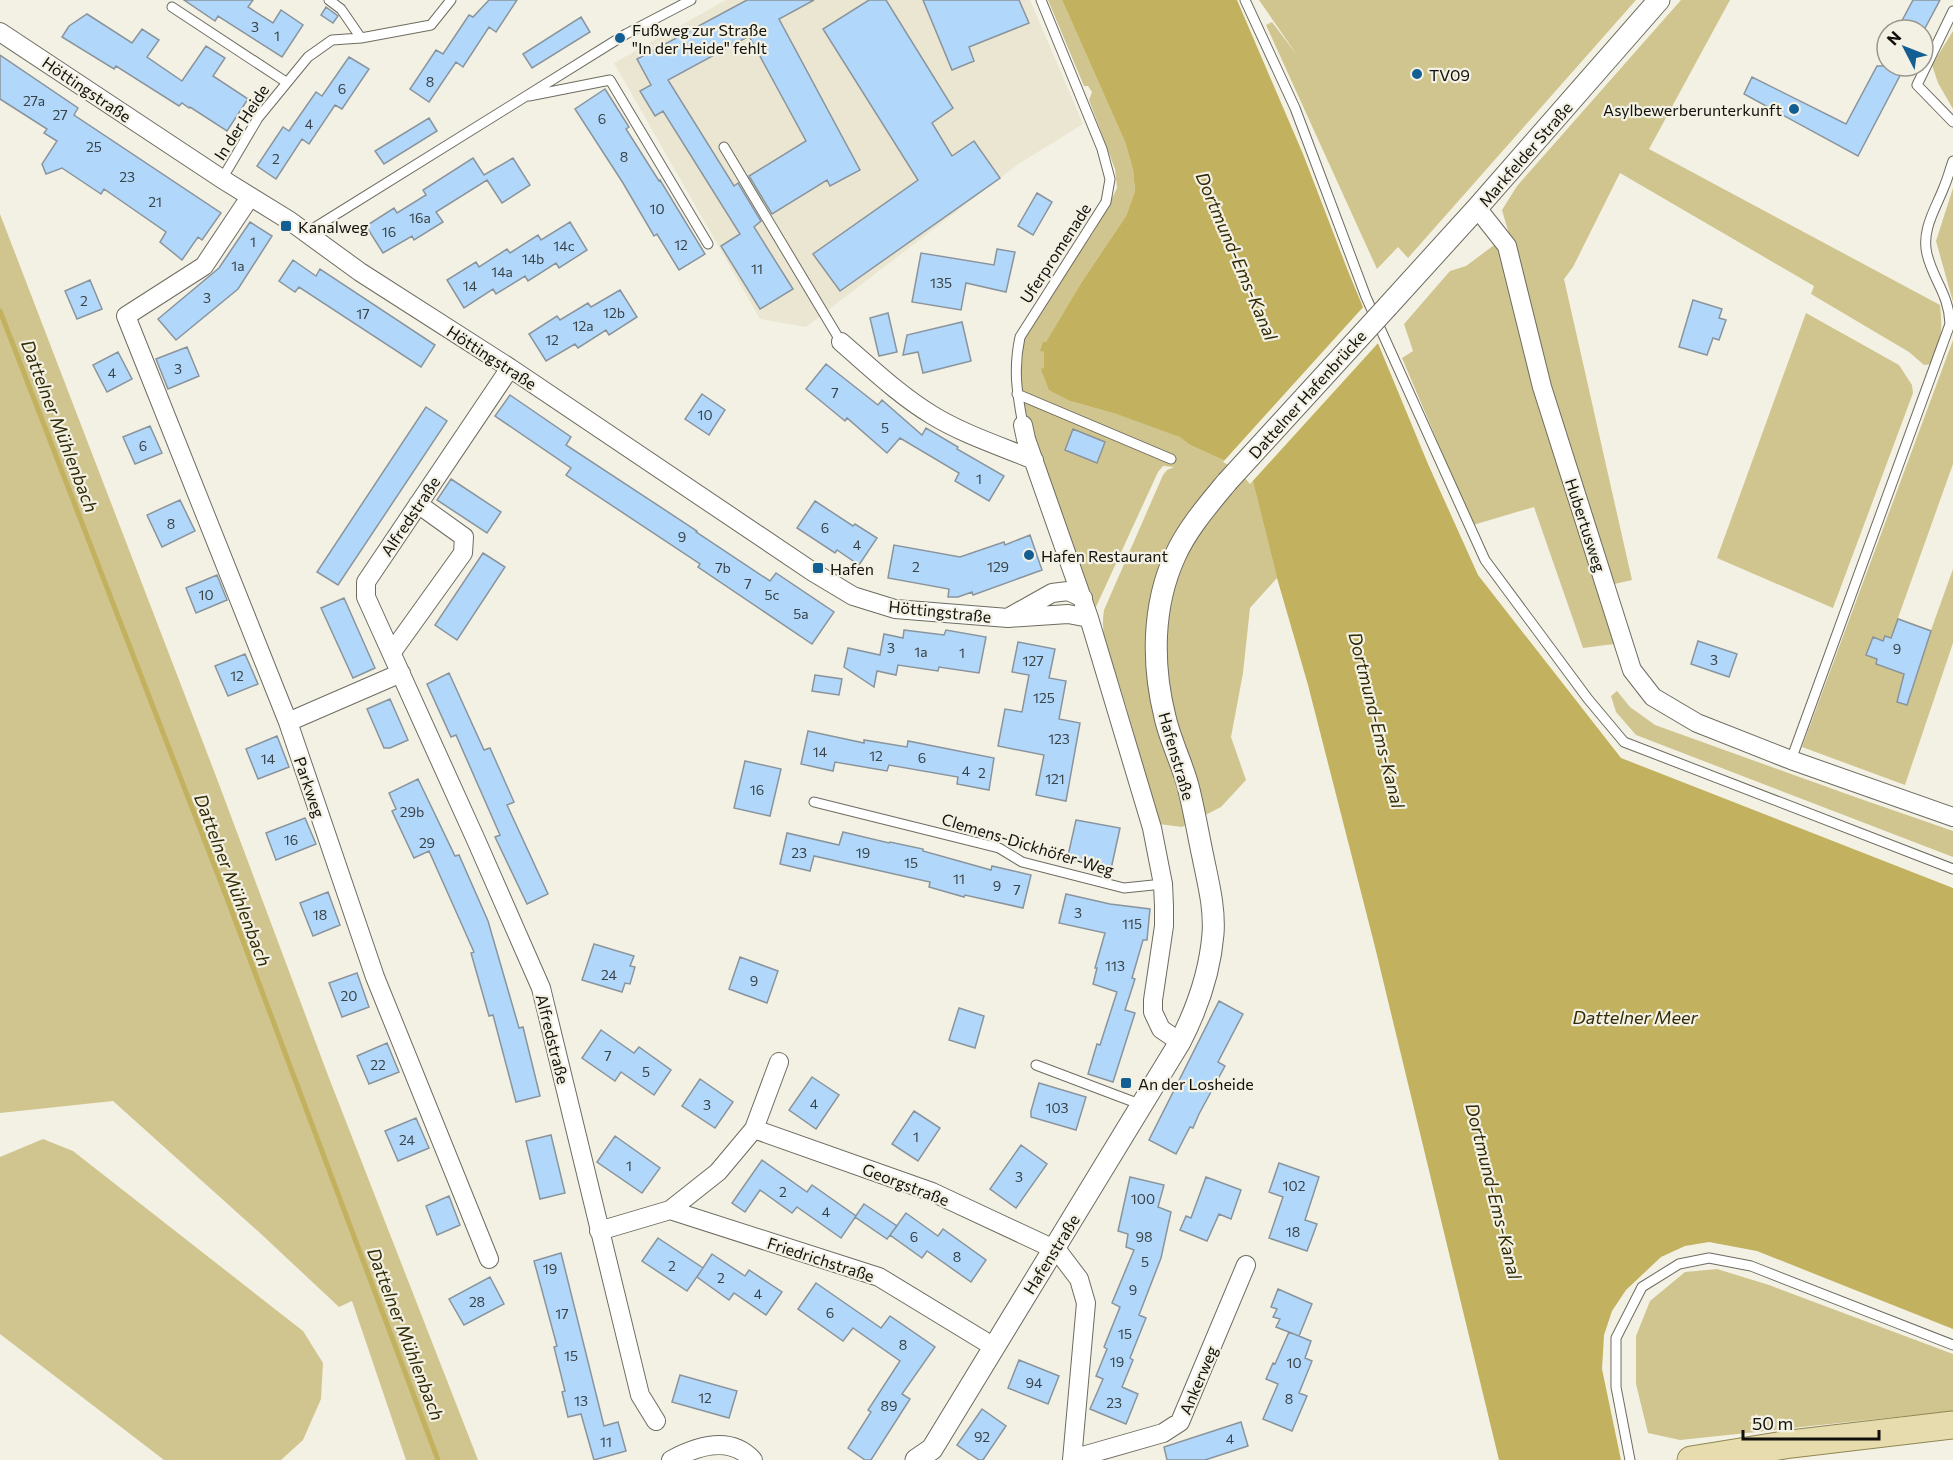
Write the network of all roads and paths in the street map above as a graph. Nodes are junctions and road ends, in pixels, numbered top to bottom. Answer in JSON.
{"nodes":[{"id":1,"x":329,"y":0,"type":"edge"},
{"id":2,"x":451,"y":0,"type":"edge"},
{"id":3,"x":691,"y":0,"type":"edge"},
{"id":4,"x":1041,"y":0,"type":"edge"},
{"id":5,"x":1245,"y":0,"type":"edge"},
{"id":6,"x":1659,"y":0,"type":"edge"},
{"id":7,"x":172,"y":7,"type":"dead end"},
{"id":8,"x":1953,"y":11,"type":"edge"},
{"id":9,"x":0,"y":32,"type":"edge"},
{"id":10,"x":361,"y":38,"type":"junction"},
{"id":11,"x":286,"y":82,"type":"junction"},
{"id":12,"x":524,"y":97,"type":"junction"},
{"id":13,"x":1953,"y":122,"type":"edge"},
{"id":14,"x":724,"y":147,"type":"dead end"},
{"id":15,"x":1953,"y":160,"type":"edge"},
{"id":16,"x":222,"y":180,"type":"junction"},
{"id":17,"x":250,"y":197,"type":"junction"},
{"id":18,"x":1478,"y":208,"type":"junction"},
{"id":19,"x":306,"y":233,"type":"junction"},
{"id":20,"x":708,"y":244,"type":"dead end"},
{"id":21,"x":1388,"y":306,"type":"joint"},
{"id":22,"x":841,"y":342,"type":"joint"},
{"id":23,"x":510,"y":368,"type":"junction"},
{"id":24,"x":1017,"y":394,"type":"junction"},
{"id":25,"x":1023,"y":425,"type":"joint"},
{"id":26,"x":1171,"y":459,"type":"dead end"},
{"id":27,"x":1034,"y":460,"type":"junction"},
{"id":28,"x":1227,"y":482,"type":"joint"},
{"id":29,"x":418,"y":504,"type":"junction"},
{"id":30,"x":1083,"y":598,"type":"junction"},
{"id":31,"x":1008,"y":618,"type":"junction"},
{"id":32,"x":1089,"y":618,"type":"junction"},
{"id":33,"x":392,"y":652,"type":"junction"},
{"id":34,"x":401,"y":673,"type":"junction"},
{"id":35,"x":288,"y":722,"type":"junction"},
{"id":36,"x":1791,"y":760,"type":"junction"},
{"id":37,"x":814,"y":802,"type":"dead end"},
{"id":38,"x":1953,"y":817,"type":"edge"},
{"id":39,"x":1953,"y":869,"type":"edge"},
{"id":40,"x":1163,"y":884,"type":"junction"},
{"id":41,"x":1180,"y":1042,"type":"junction"},
{"id":42,"x":779,"y":1062,"type":"dead end"},
{"id":43,"x":1036,"y":1065,"type":"dead end"},
{"id":44,"x":1142,"y":1105,"type":"junction"},
{"id":45,"x":754,"y":1129,"type":"junction"},
{"id":46,"x":670,"y":1210,"type":"junction"},
{"id":47,"x":599,"y":1231,"type":"junction"},
{"id":48,"x":1054,"y":1249,"type":"junction"},
{"id":49,"x":489,"y":1259,"type":"dead end"},
{"id":50,"x":1246,"y":1265,"type":"dead end"},
{"id":51,"x":1953,"y":1345,"type":"edge"},
{"id":52,"x":994,"y":1347,"type":"junction"},
{"id":53,"x":656,"y":1421,"type":"dead end"},
{"id":54,"x":1953,"y":1425,"type":"edge"},
{"id":55,"x":1072,"y":1459,"type":"edge"},
{"id":56,"x":671,"y":1460,"type":"edge"},
{"id":57,"x":753,"y":1460,"type":"edge"},
{"id":58,"x":916,"y":1460,"type":"edge"},
{"id":59,"x":1630,"y":1460,"type":"edge"},
{"id":60,"x":1691,"y":1460,"type":"edge"}],
"edges":[{"from":1,"to":10,"type":"lane"},
{"from":2,"to":10,"type":"lane","name":"In der Heide"},
{"from":3,"to":12,"type":"lane"},
{"from":4,"to":24,"type":"lane","name":"Uferpromenade"},
{"from":5,"to":39,"type":"lane"},
{"from":6,"to":18,"type":"street","name":"Markfelder Straße"},
{"from":7,"to":11,"type":"lane","name":"In der Heide"},
{"from":8,"to":13,"type":"lane"},
{"from":9,"to":16,"type":"street","name":"Höttingstraße"},
{"from":10,"to":11,"type":"lane","name":"In der Heide"},
{"from":11,"to":16,"type":"lane","name":"In der Heide"},
{"from":12,"to":19,"type":"lane"},
{"from":12,"to":20,"type":"lane"},
{"from":14,"to":22,"type":"lane"},
{"from":15,"to":36,"type":"lane"},
{"from":16,"to":17,"type":"street","name":"Höttingstraße"},
{"from":17,"to":19,"type":"street","name":"Höttingstraße"},
{"from":17,"to":35,"type":"street","name":"Parkweg"},
{"from":18,"to":21,"type":"street","name":"Markfelder Straße"},
{"from":18,"to":36,"type":"street","name":"Hubertusweg"},
{"from":19,"to":23,"type":"street","name":"Höttingstraße"},
{"from":21,"to":28,"type":"street","name":"Dattelner Hafenbrücke","bridge":true},
{"from":22,"to":27,"type":"street"},
{"from":23,"to":29,"type":"street","name":"Alfredstraße"},
{"from":23,"to":31,"type":"street","name":"Höttingstraße"},
{"from":24,"to":25,"type":"lane","name":"Uferpromenade"},
{"from":24,"to":26,"type":"lane"},
{"from":25,"to":27,"type":"street"},
{"from":27,"to":30,"type":"street"},
{"from":28,"to":41,"type":"street","name":"Hafenstraße"},
{"from":29,"to":33,"type":"street","name":"Alfredstraße"},
{"from":29,"to":33,"type":"street"},
{"from":30,"to":31,"type":"street","name":"Höttingstraße"},
{"from":30,"to":32,"type":"street"},
{"from":31,"to":32,"type":"street","name":"Höttingstraße"},
{"from":32,"to":40,"type":"street"},
{"from":33,"to":34,"type":"street","name":"Alfredstraße"},
{"from":34,"to":35,"type":"street"},
{"from":34,"to":47,"type":"street","name":"Alfredstraße"},
{"from":35,"to":49,"type":"street","name":"Parkweg"},
{"from":36,"to":38,"type":"street","name":"Hubertusweg"},
{"from":37,"to":40,"type":"lane","name":"Clemens-Dickhöfer-Weg"},
{"from":40,"to":41,"type":"street"},
{"from":41,"to":44,"type":"street","name":"Hafenstraße"},
{"from":42,"to":45,"type":"street"},
{"from":43,"to":44,"type":"lane"},
{"from":44,"to":48,"type":"street","name":"Hafenstraße"},
{"from":45,"to":46,"type":"street"},
{"from":45,"to":48,"type":"street","name":"Georgstraße"},
{"from":46,"to":47,"type":"street"},
{"from":46,"to":52,"type":"street","name":"Friedrichstraße"},
{"from":47,"to":53,"type":"street","name":"Alfredstraße"},
{"from":48,"to":52,"type":"street","name":"Hafenstraße"},
{"from":48,"to":55,"type":"street"},
{"from":50,"to":55,"type":"street","name":"Ankerweg"},
{"from":51,"to":59,"type":"lane"},
{"from":52,"to":58,"type":"street","name":"Hafenstraße"},
{"from":54,"to":60,"type":"main road"},
{"from":56,"to":57,"type":"street"}]}
